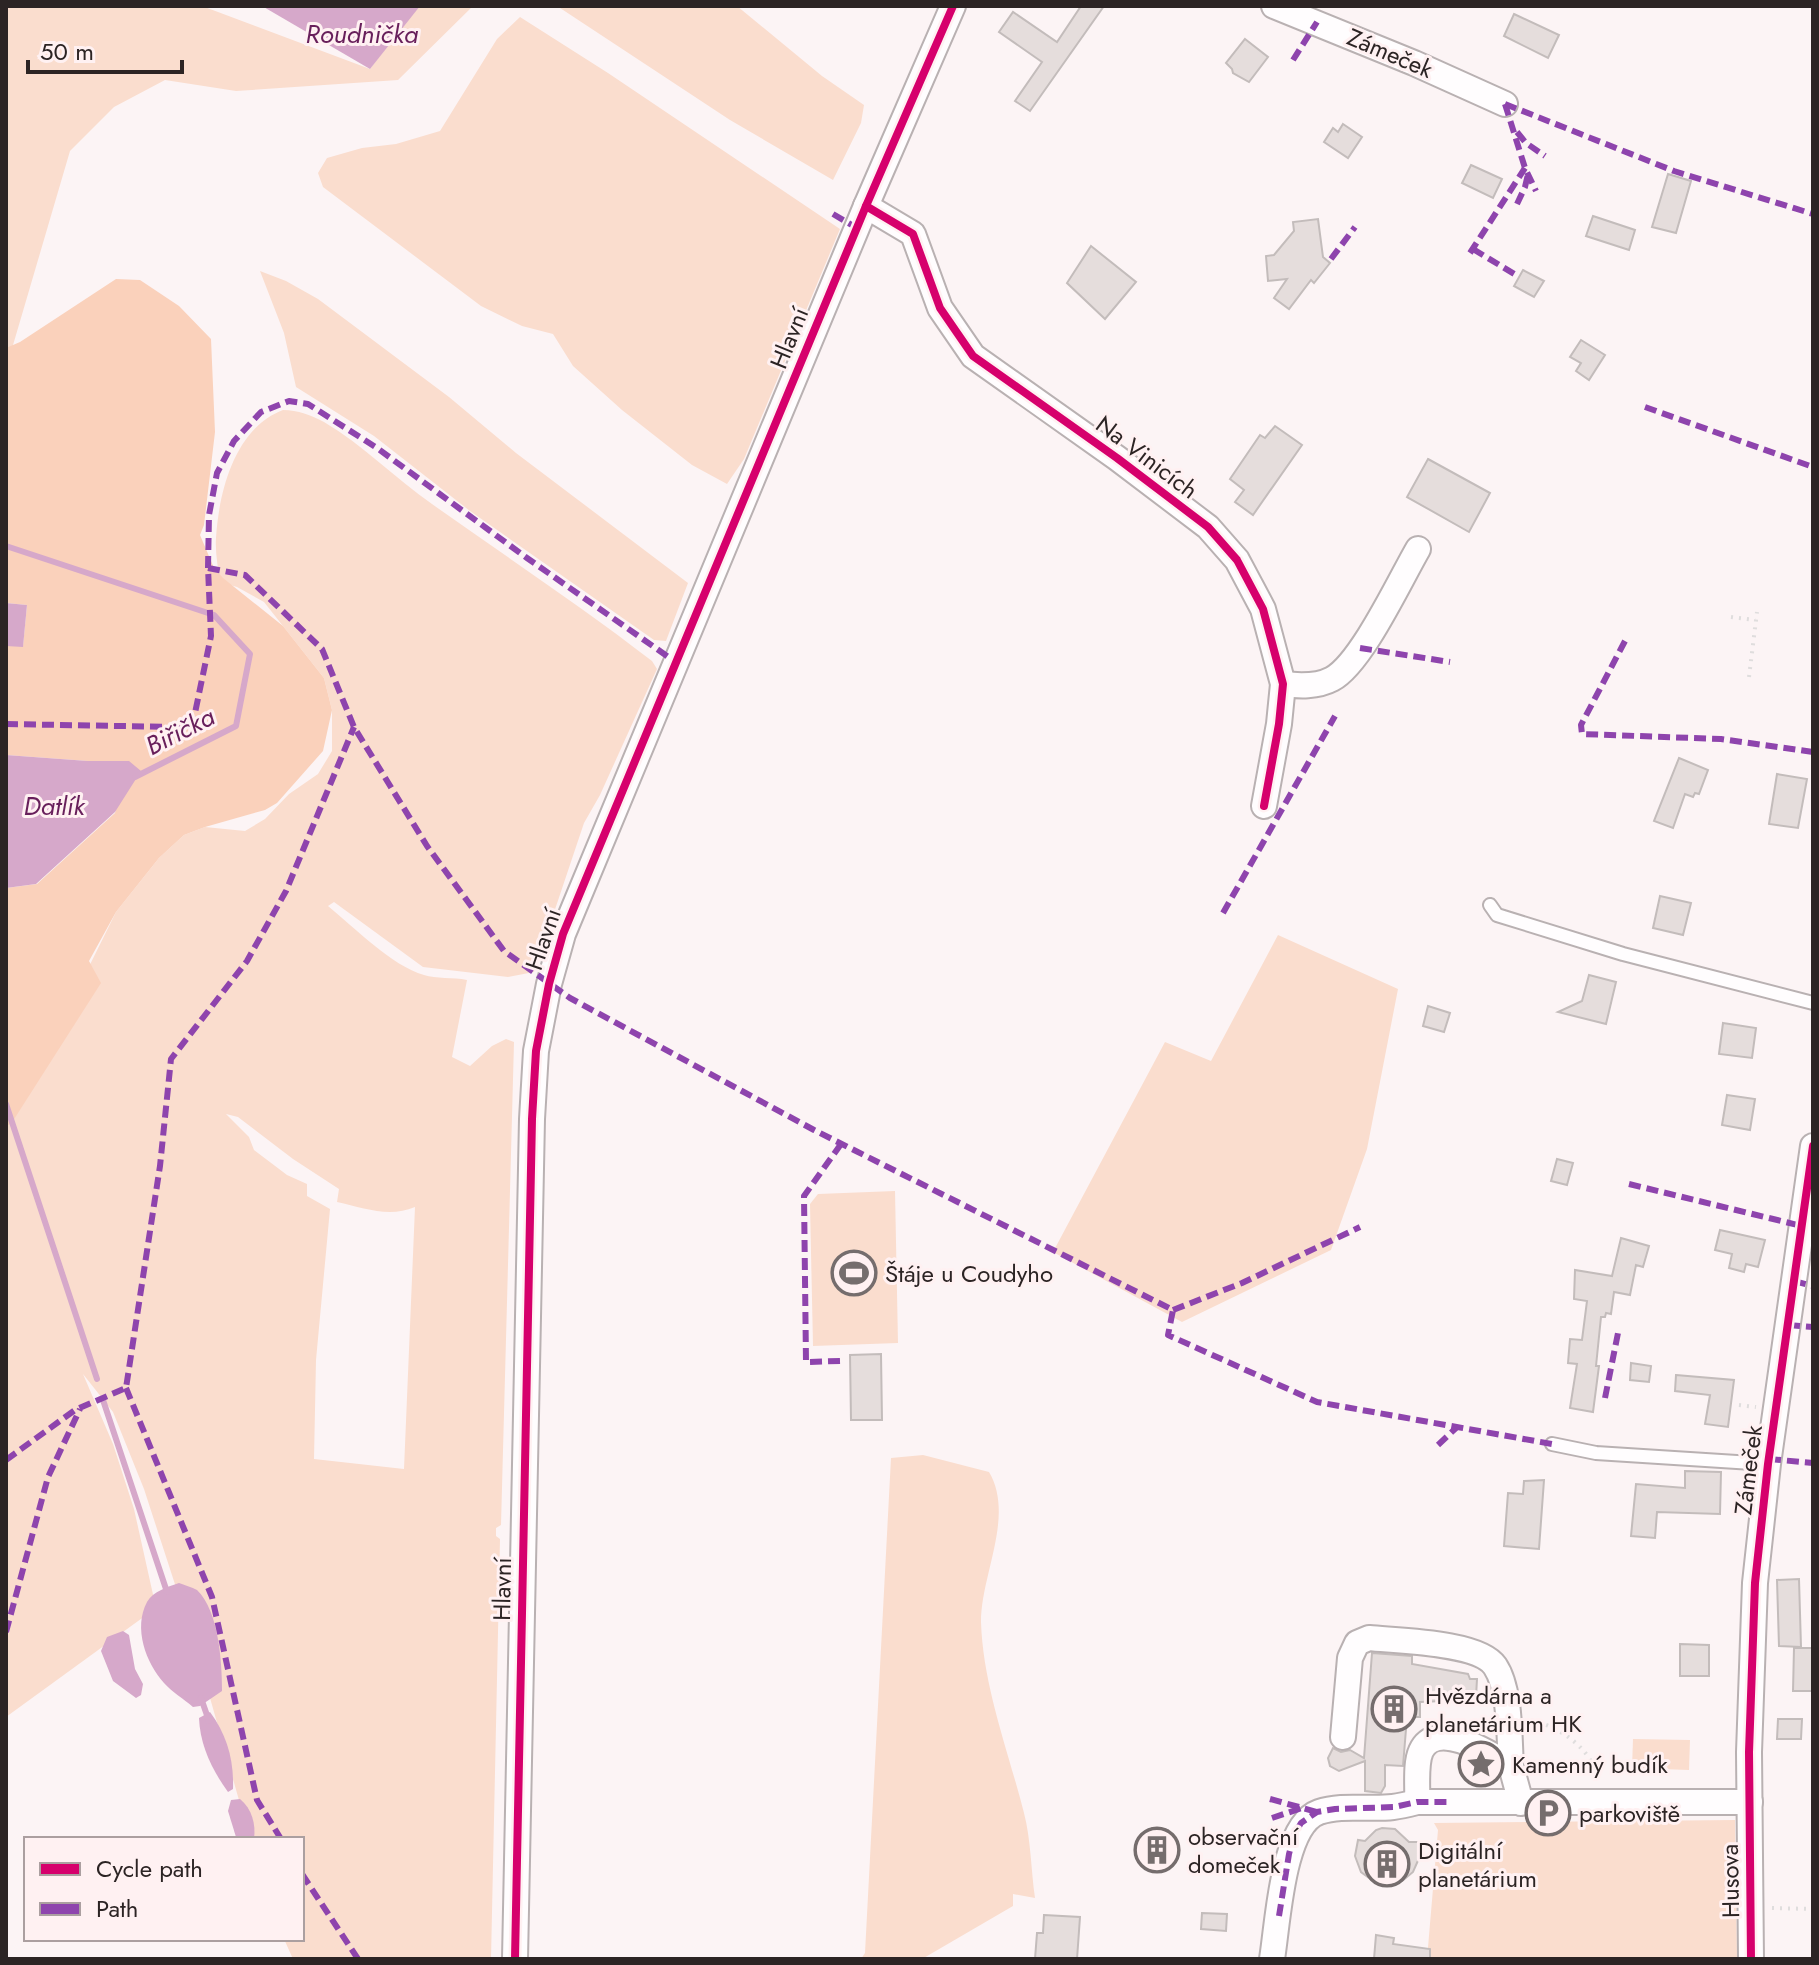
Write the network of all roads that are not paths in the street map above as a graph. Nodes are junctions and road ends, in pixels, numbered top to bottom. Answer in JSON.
{"nodes":[{"id":1,"x":953,"y":6,"type":"edge"},
{"id":2,"x":1274,"y":6,"type":"edge"},
{"id":3,"x":1505,"y":104,"type":"dead end"},
{"id":4,"x":866,"y":206,"type":"junction"},
{"id":5,"x":1418,"y":549,"type":"dead end"},
{"id":6,"x":1283,"y":684,"type":"junction"},
{"id":7,"x":1264,"y":806,"type":"dead end"},
{"id":8,"x":1491,"y":911,"type":"dead end"},
{"id":9,"x":1813,"y":1003,"type":"edge"},
{"id":10,"x":1813,"y":1146,"type":"edge"},
{"id":11,"x":1552,"y":1444,"type":"dead end"},
{"id":12,"x":1768,"y":1464,"type":"junction"},
{"id":13,"x":1343,"y":1737,"type":"dead end"},
{"id":14,"x":1511,"y":1766,"type":"junction"},
{"id":15,"x":1417,"y":1802,"type":"junction"},
{"id":16,"x":1750,"y":1802,"type":"junction"},
{"id":17,"x":1521,"y":1803,"type":"junction"},
{"id":18,"x":515,"y":1959,"type":"edge"},
{"id":19,"x":1272,"y":1959,"type":"edge"},
{"id":20,"x":1751,"y":1959,"type":"edge"}],
"edges":[{"from":1,"to":4,"type":"street","name":"Hlavní"},
{"from":2,"to":3,"type":"street","name":"Zámeček"},
{"from":4,"to":6,"type":"street","name":"Na Vinicích"},
{"from":4,"to":18,"type":"street","name":"Hlavní"},
{"from":5,"to":6,"type":"street"},
{"from":6,"to":7,"type":"street","name":"Na Vinicích"},
{"from":8,"to":9,"type":"lane"},
{"from":10,"to":12,"type":"street","name":"Zámeček"},
{"from":11,"to":12,"type":"lane"},
{"from":12,"to":16,"type":"street","name":"Zámeček"},
{"from":13,"to":14,"type":"street"},
{"from":14,"to":15,"type":"street"},
{"from":14,"to":17,"type":"street"},
{"from":15,"to":17,"type":"street"},
{"from":15,"to":19,"type":"street"},
{"from":16,"to":17,"type":"street"},
{"from":16,"to":20,"type":"street","name":"Husova"}]}
